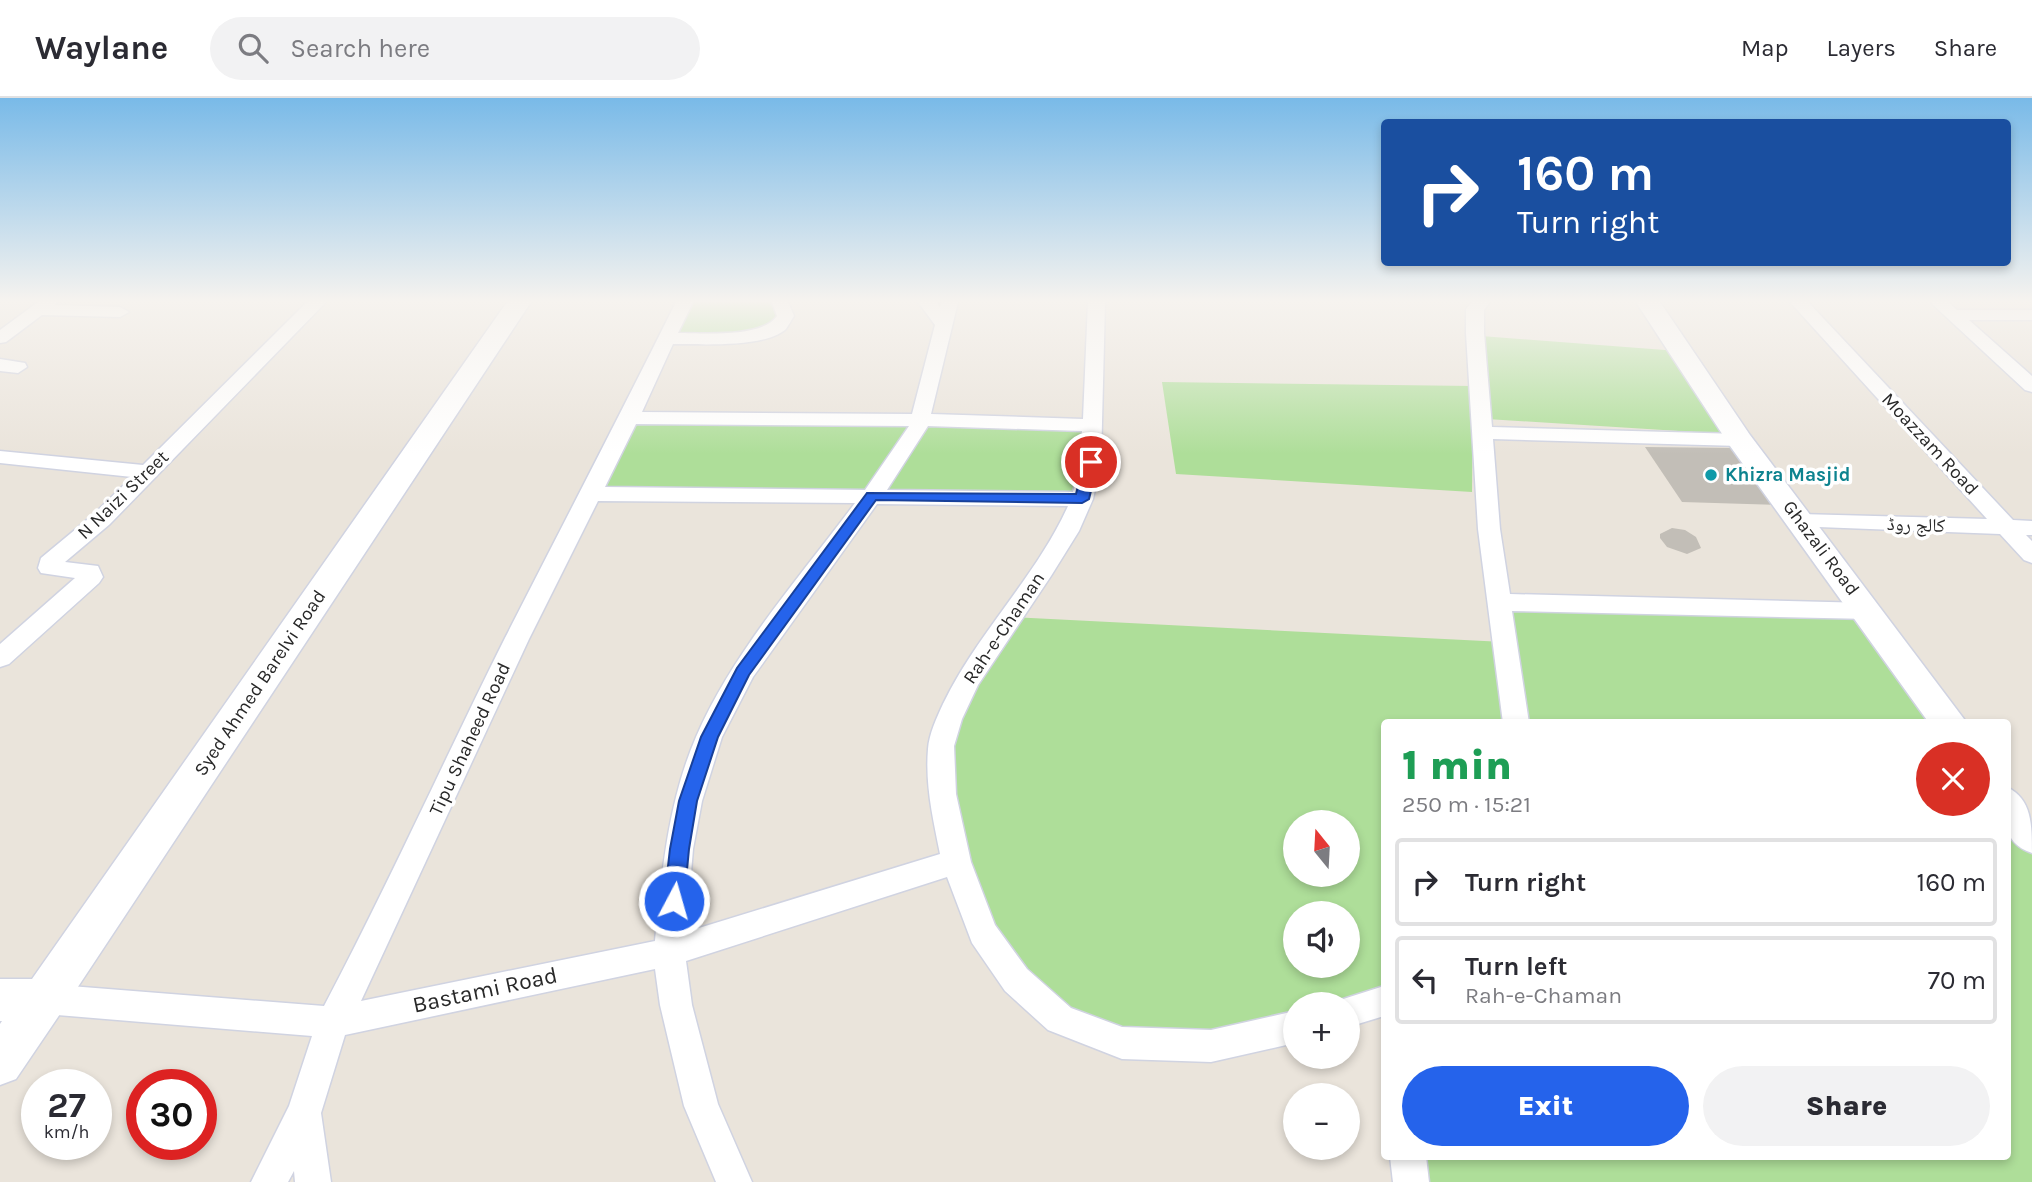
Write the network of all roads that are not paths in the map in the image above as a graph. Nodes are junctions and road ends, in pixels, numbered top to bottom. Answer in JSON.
{"nodes":[{"id":1,"x":267,"y":353,"type":"edge"},
{"id":2,"x":485,"y":353,"type":"edge"},
{"id":3,"x":660,"y":353,"type":"edge"},
{"id":4,"x":937,"y":353,"type":"edge"},
{"id":5,"x":1094,"y":353,"type":"edge"},
{"id":6,"x":1475,"y":353,"type":"edge"},
{"id":7,"x":1682,"y":353,"type":"edge"},
{"id":8,"x":1846,"y":353,"type":"edge"},
{"id":9,"x":1994,"y":353,"type":"edge"},
{"id":10,"x":2032,"y":386,"type":"edge"},
{"id":11,"x":629,"y":418,"type":"junction"},
{"id":12,"x":920,"y":420,"type":"junction"},
{"id":13,"x":1090,"y":425,"type":"junction"},
{"id":14,"x":1481,"y":433,"type":"junction"},
{"id":15,"x":1740,"y":440,"type":"junction"},
{"id":16,"x":0,"y":457,"type":"edge"},
{"id":17,"x":148,"y":472,"type":"junction"},
{"id":18,"x":590,"y":494,"type":"junction"},
{"id":19,"x":872,"y":496,"type":"junction"},
{"id":20,"x":1082,"y":499,"type":"junction"},
{"id":21,"x":1800,"y":521,"type":"junction"},
{"id":22,"x":2008,"y":527,"type":"junction"},
{"id":23,"x":2032,"y":528,"type":"edge"},
{"id":24,"x":2032,"y":555,"type":"edge"},
{"id":25,"x":1499,"y":602,"type":"junction"},
{"id":26,"x":1869,"y":611,"type":"junction"},
{"id":27,"x":0,"y":658,"type":"edge"},
{"id":28,"x":1515,"y":719,"type":"edge"},
{"id":29,"x":1946,"y":719,"type":"edge"},
{"id":30,"x":2011,"y":809,"type":"edge"},
{"id":31,"x":2032,"y":838,"type":"edge"},
{"id":32,"x":956,"y":862,"type":"junction"},
{"id":33,"x":669,"y":953,"type":"junction"},
{"id":34,"x":45,"y":999,"type":"junction"},
{"id":35,"x":0,"y":1000,"type":"edge"},
{"id":36,"x":1381,"y":1002,"type":"edge"},
{"id":37,"x":1360,"y":1008,"type":"edge"},
{"id":38,"x":333,"y":1021,"type":"junction"},
{"id":39,"x":1283,"y":1030,"type":"edge"},
{"id":40,"x":0,"y":1063,"type":"edge"},
{"id":41,"x":304,"y":1113,"type":"junction"},
{"id":42,"x":1408,"y":1160,"type":"edge"},
{"id":43,"x":268,"y":1182,"type":"edge"},
{"id":44,"x":313,"y":1182,"type":"edge"},
{"id":45,"x":734,"y":1182,"type":"edge"},
{"id":46,"x":1411,"y":1182,"type":"edge"}],
"edges":[{"from":1,"to":17,"type":"street","name":"N Naizi Street"},
{"from":2,"to":34,"type":"main road","name":"Syed Ahmed Barelvi Road"},
{"from":3,"to":11,"type":"street","name":"Tipu Shaheed Road"},
{"from":4,"to":12,"type":"street"},
{"from":5,"to":13,"type":"street","name":"Rah-e-Chaman"},
{"from":6,"to":14,"type":"street"},
{"from":7,"to":15,"type":"main road","name":"Ghazali Road"},
{"from":8,"to":22,"type":"street","name":"Moazzam Road"},
{"from":9,"to":10,"type":"street"},
{"from":11,"to":12,"type":"street"},
{"from":11,"to":18,"type":"street","name":"Tipu Shaheed Road"},
{"from":12,"to":13,"type":"street"},
{"from":12,"to":19,"type":"street"},
{"from":13,"to":20,"type":"street","name":"Rah-e-Chaman"},
{"from":14,"to":15,"type":"street"},
{"from":14,"to":25,"type":"street"},
{"from":15,"to":21,"type":"main road","name":"Ghazali Road"},
{"from":16,"to":17,"type":"street"},
{"from":17,"to":27,"type":"street","name":"N Naizi Street"},
{"from":18,"to":19,"type":"street"},
{"from":18,"to":38,"type":"street","name":"Tipu Shaheed Road"},
{"from":19,"to":20,"type":"street"},
{"from":19,"to":33,"type":"street"},
{"from":20,"to":32,"type":"street","name":"Rah-e-Chaman"},
{"from":21,"to":22,"type":"street","name":"کالج روڈ"},
{"from":21,"to":26,"type":"main road","name":"Ghazali Road"},
{"from":22,"to":23,"type":"street","name":"کالج روڈ"},
{"from":22,"to":24,"type":"street","name":"Moazzam Road"},
{"from":25,"to":26,"type":"street"},
{"from":25,"to":28,"type":"street"},
{"from":26,"to":29,"type":"main road","name":"Ghazali Road"},
{"from":30,"to":31,"type":"main road"},
{"from":32,"to":33,"type":"street","name":"Bastami Road"},
{"from":32,"to":39,"type":"street","name":"Rah-e-Chaman"},
{"from":33,"to":38,"type":"street","name":"Bastami Road"},
{"from":33,"to":45,"type":"street"},
{"from":34,"to":35,"type":"main road","name":"Bastami Road"},
{"from":34,"to":38,"type":"street","name":"Bastami Road"},
{"from":34,"to":40,"type":"main road","name":"Syed Ahmed Barelvi Road"},
{"from":36,"to":37,"type":"street"},
{"from":38,"to":41,"type":"street","name":"Tipu Shaheed Road"},
{"from":41,"to":43,"type":"street","name":"Tipu Shaheed Road"},
{"from":41,"to":44,"type":"street"},
{"from":42,"to":46,"type":"street"}]}
